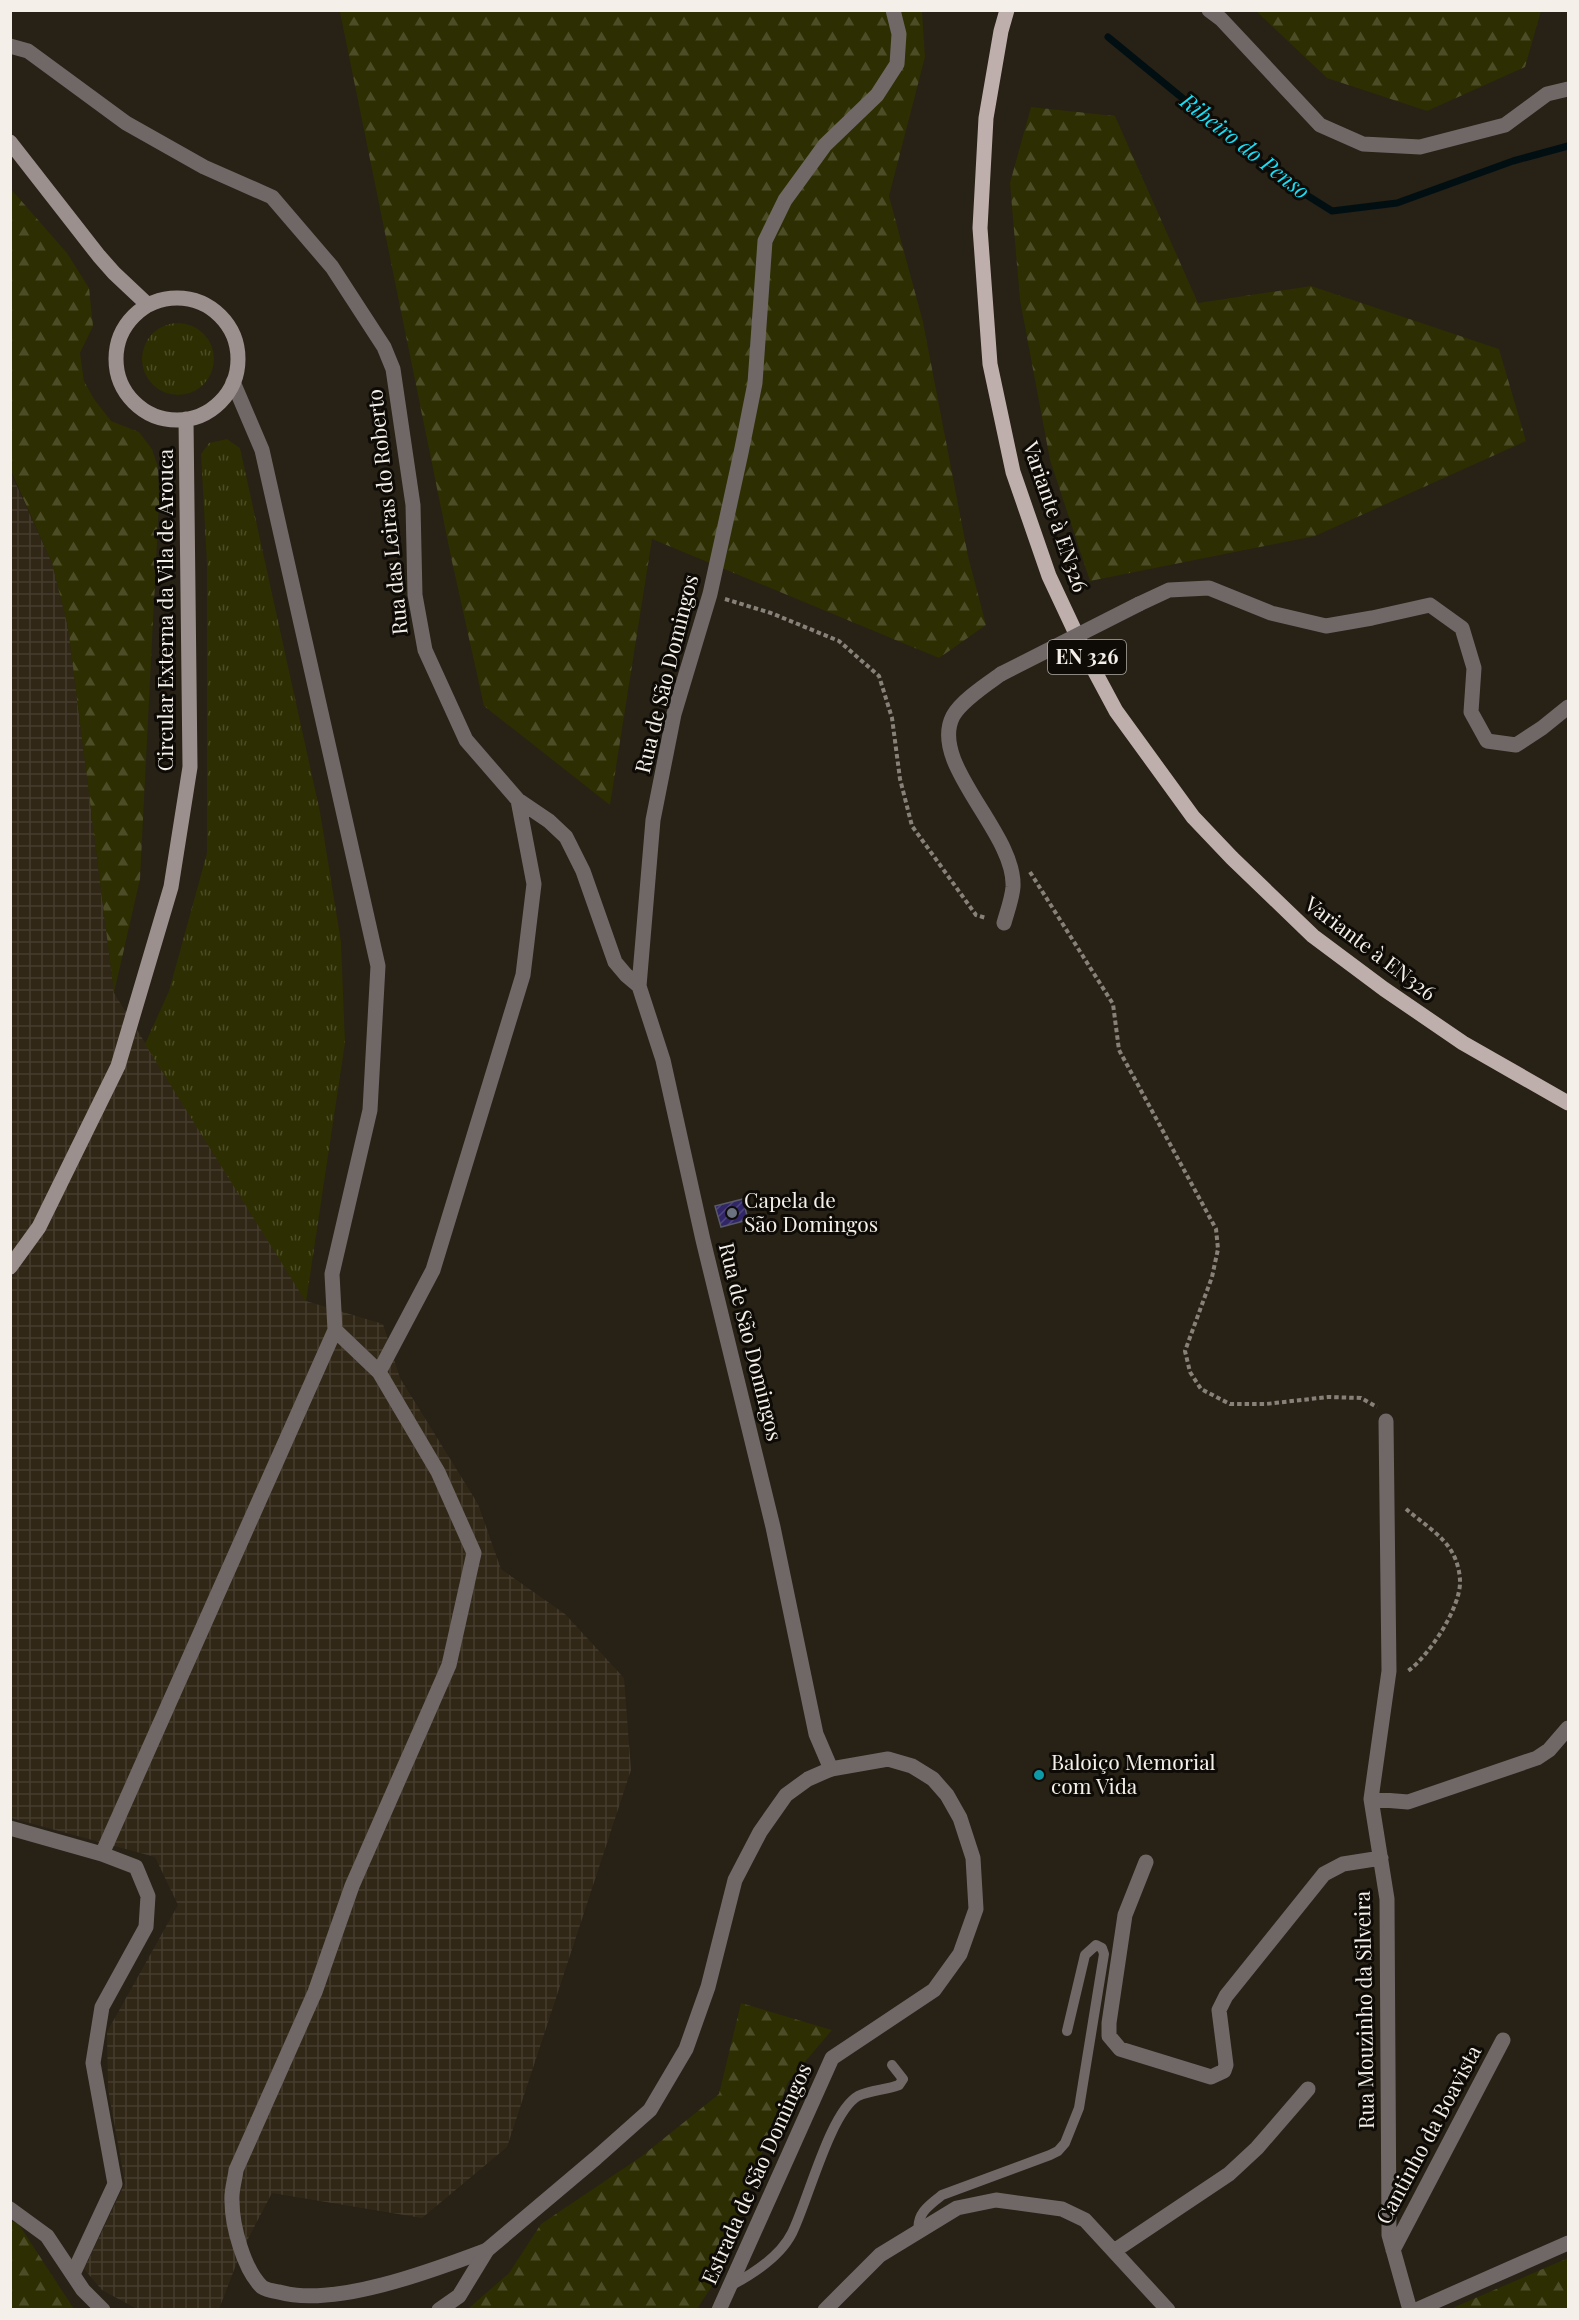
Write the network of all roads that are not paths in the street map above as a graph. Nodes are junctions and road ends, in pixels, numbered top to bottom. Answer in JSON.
{"nodes":[{"id":1,"x":893,"y":10,"type":"edge"},
{"id":2,"x":1007,"y":10,"type":"edge"},
{"id":3,"x":1209,"y":10,"type":"edge"},
{"id":4,"x":10,"y":46,"type":"edge"},
{"id":5,"x":1569,"y":89,"type":"edge"},
{"id":6,"x":10,"y":142,"type":"edge"},
{"id":7,"x":148,"y":305,"type":"junction"},
{"id":8,"x":233,"y":382,"type":"junction"},
{"id":9,"x":186,"y":419,"type":"junction"},
{"id":10,"x":1569,"y":707,"type":"edge"},
{"id":11,"x":518,"y":801,"type":"junction"},
{"id":12,"x":1004,"y":923,"type":"road end"},
{"id":13,"x":639,"y":986,"type":"junction"},
{"id":14,"x":1569,"y":1103,"type":"edge"},
{"id":15,"x":10,"y":1267,"type":"edge"},
{"id":16,"x":335,"y":1330,"type":"junction"},
{"id":17,"x":379,"y":1372,"type":"junction"},
{"id":18,"x":1386,"y":1421,"type":"road end"},
{"id":19,"x":1569,"y":1728,"type":"edge"},
{"id":20,"x":831,"y":1769,"type":"junction"},
{"id":21,"x":1371,"y":1799,"type":"junction"},
{"id":22,"x":10,"y":1828,"type":"edge"},
{"id":23,"x":102,"y":1854,"type":"junction"},
{"id":24,"x":1381,"y":1858,"type":"junction"},
{"id":25,"x":1146,"y":1862,"type":"dead end"},
{"id":26,"x":1067,"y":2031,"type":"dead end"},
{"id":27,"x":1503,"y":2040,"type":"dead end"},
{"id":28,"x":892,"y":2065,"type":"dead end"},
{"id":29,"x":1308,"y":2090,"type":"dead end"},
{"id":30,"x":10,"y":2209,"type":"edge"},
{"id":31,"x":919,"y":2231,"type":"junction"},
{"id":32,"x":1569,"y":2242,"type":"edge"},
{"id":33,"x":487,"y":2250,"type":"junction"},
{"id":34,"x":1393,"y":2250,"type":"junction"},
{"id":35,"x":1114,"y":2251,"type":"junction"},
{"id":36,"x":74,"y":2274,"type":"junction"},
{"id":37,"x":729,"y":2286,"type":"junction"},
{"id":38,"x":103,"y":2310,"type":"edge"},
{"id":39,"x":439,"y":2310,"type":"edge"},
{"id":40,"x":719,"y":2310,"type":"edge"},
{"id":41,"x":825,"y":2310,"type":"edge"},
{"id":42,"x":1168,"y":2310,"type":"edge"},
{"id":43,"x":1410,"y":2310,"type":"edge"},
{"id":44,"x":1416,"y":2310,"type":"edge"}],
"edges":[{"from":1,"to":13,"type":"street","name":"Rua de São Domingos"},
{"from":2,"to":14,"type":"main road","name":"Variante à EN326","number":"EN 326"},
{"from":3,"to":5,"type":"street"},
{"from":4,"to":11,"type":"street","name":"Rua das Leiras do Roberto"},
{"from":6,"to":7,"type":"main road"},
{"from":7,"to":8,"type":"main road","name":"Circular Externa da Vila de Arouca"},
{"from":7,"to":9,"type":"main road","name":"Circular Externa da Vila de Arouca"},
{"from":8,"to":9,"type":"main road","name":"Circular Externa da Vila de Arouca"},
{"from":8,"to":16,"type":"street"},
{"from":9,"to":15,"type":"main road","name":"Circular Externa da Vila de Arouca"},
{"from":10,"to":12,"type":"street","bridge":true},
{"from":11,"to":13,"type":"street","name":"Rua das Leiras do Roberto"},
{"from":11,"to":17,"type":"street"},
{"from":13,"to":20,"type":"street","name":"Rua de São Domingos"},
{"from":16,"to":17,"type":"street"},
{"from":16,"to":23,"type":"street"},
{"from":17,"to":33,"type":"street"},
{"from":18,"to":21,"type":"street","name":"Rua Mouzinho da Silveira"},
{"from":19,"to":21,"type":"street"},
{"from":20,"to":33,"type":"street","name":"Estrada de São Domingos"},
{"from":20,"to":37,"type":"street","name":"Estrada de São Domingos"},
{"from":21,"to":24,"type":"street","name":"Rua Mouzinho da Silveira"},
{"from":22,"to":23,"type":"street"},
{"from":23,"to":36,"type":"street"},
{"from":24,"to":25,"type":"street"},
{"from":24,"to":34,"type":"street","name":"Rua Mouzinho da Silveira"},
{"from":26,"to":31,"type":"lane"},
{"from":27,"to":34,"type":"street","name":"Cantinho da Boavista"},
{"from":28,"to":37,"type":"lane"},
{"from":29,"to":35,"type":"street"},
{"from":30,"to":36,"type":"street"},
{"from":31,"to":35,"type":"street"},
{"from":31,"to":41,"type":"street"},
{"from":32,"to":44,"type":"street"},
{"from":33,"to":39,"type":"street","name":"Estrada de São Domingos"},
{"from":34,"to":43,"type":"street","name":"Rua Mouzinho da Silveira"},
{"from":35,"to":42,"type":"street"},
{"from":36,"to":38,"type":"street"},
{"from":37,"to":40,"type":"street","name":"Estrada de São Domingos"}]}
